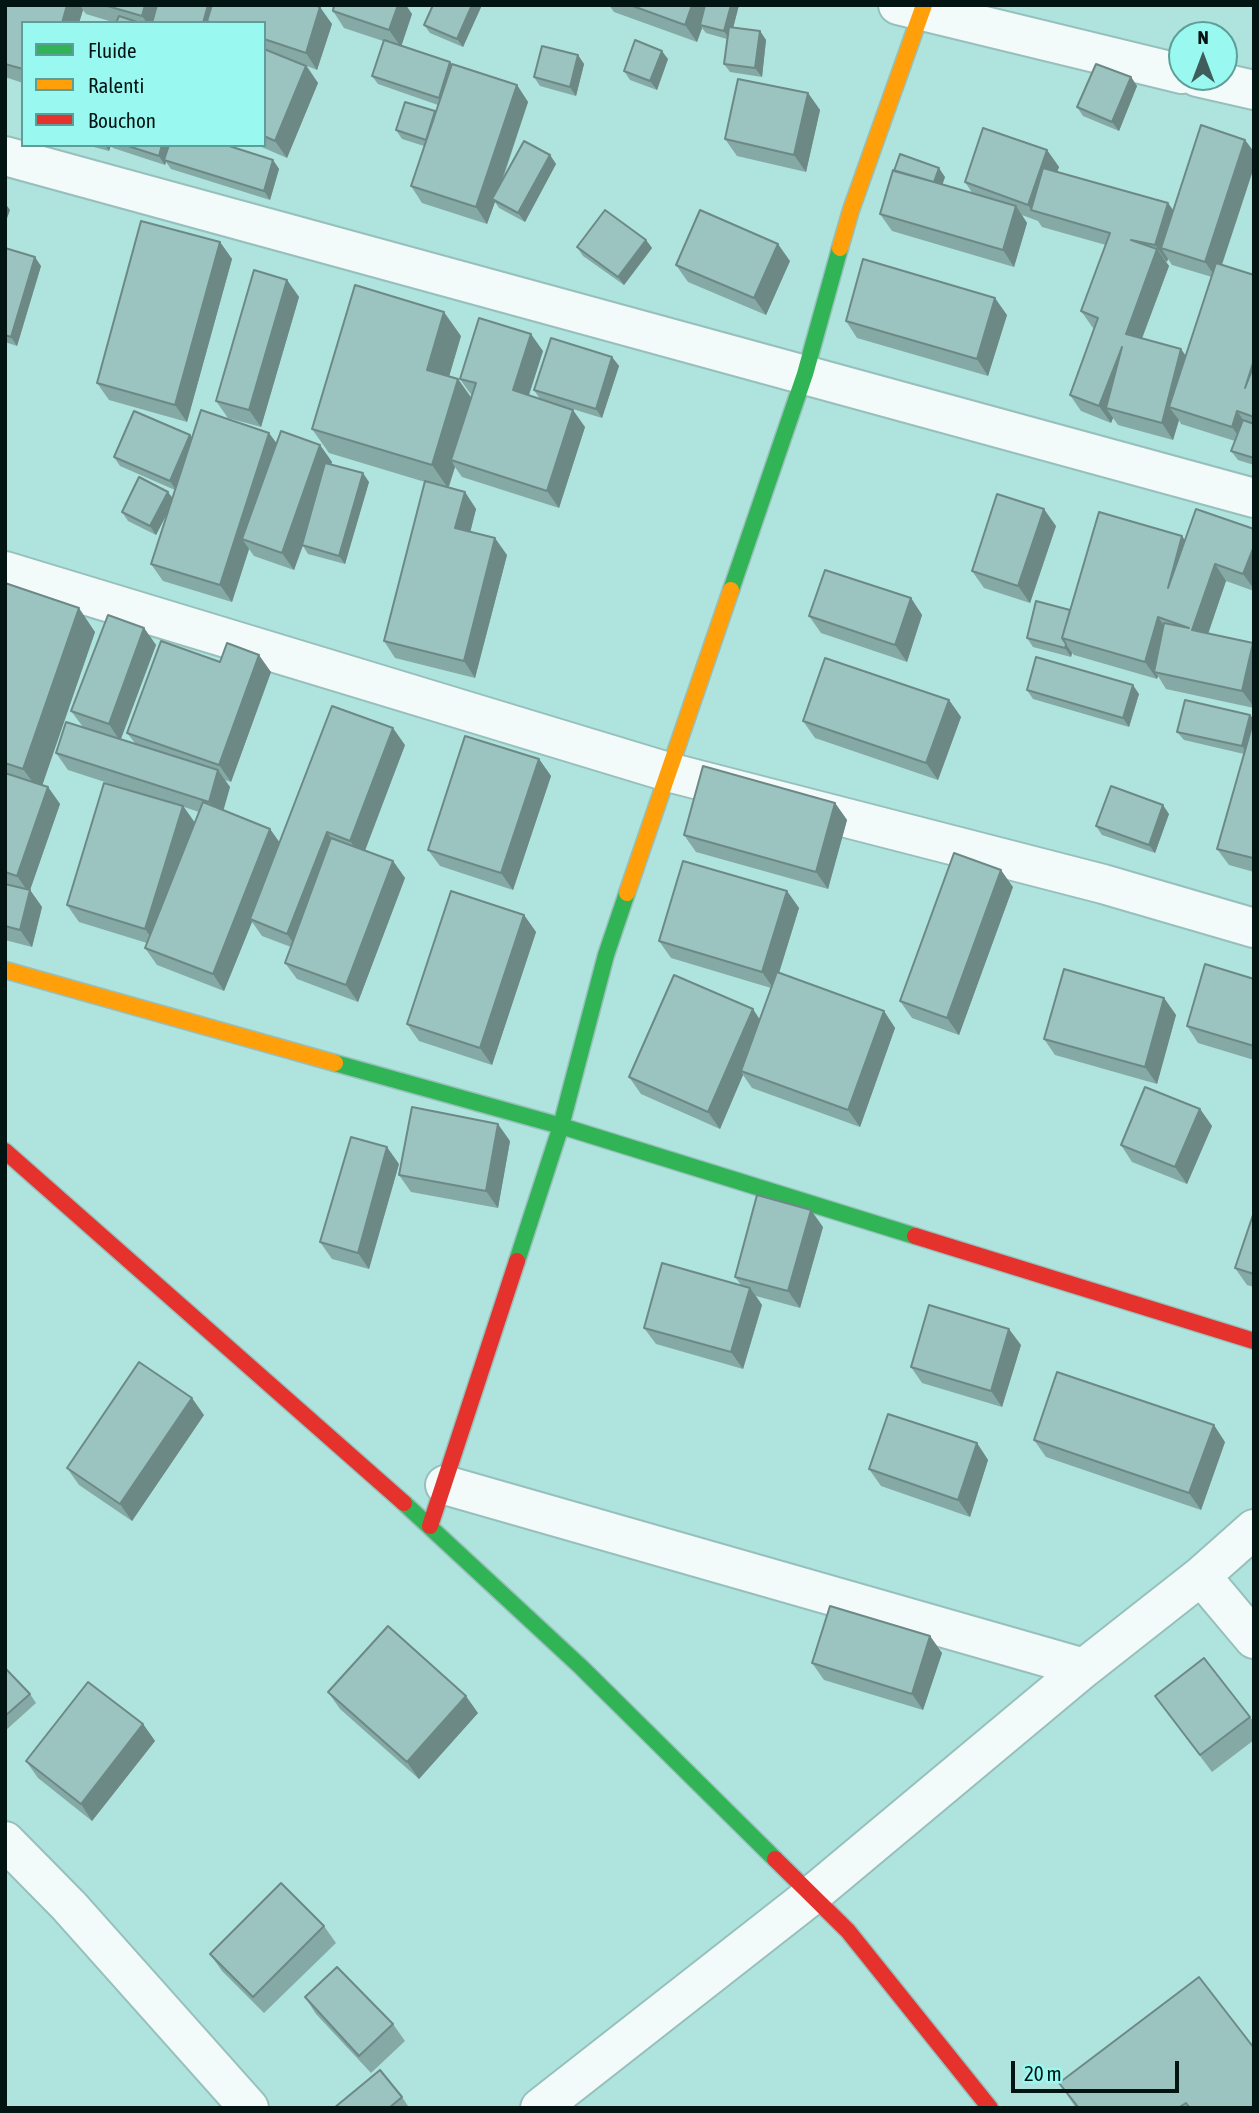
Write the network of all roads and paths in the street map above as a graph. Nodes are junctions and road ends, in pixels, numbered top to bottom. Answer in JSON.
{"nodes":[{"id":1,"x":915,"y":8,"type":"edge"},
{"id":2,"x":1168,"y":71,"type":"edge"},
{"id":3,"x":5,"y":156,"type":"edge"},
{"id":4,"x":805,"y":374,"type":"junction"},
{"id":5,"x":1254,"y":498,"type":"edge"},
{"id":6,"x":5,"y":571,"type":"edge"},
{"id":7,"x":668,"y":772,"type":"junction"},
{"id":8,"x":1254,"y":928,"type":"edge"},
{"id":9,"x":5,"y":970,"type":"edge"},
{"id":10,"x":561,"y":1126,"type":"junction"},
{"id":11,"x":5,"y":1151,"type":"edge"},
{"id":12,"x":1254,"y":1341,"type":"edge"},
{"id":13,"x":445,"y":1485,"type":"junction"},
{"id":14,"x":430,"y":1526,"type":"junction"},
{"id":15,"x":1254,"y":1529,"type":"edge"},
{"id":16,"x":1201,"y":1576,"type":"junction"},
{"id":17,"x":1254,"y":1639,"type":"edge"},
{"id":18,"x":1084,"y":1668,"type":"junction"},
{"id":19,"x":5,"y":1841,"type":"edge"},
{"id":20,"x":812,"y":1895,"type":"junction"},
{"id":21,"x":249,"y":2108,"type":"edge"},
{"id":22,"x":540,"y":2108,"type":"edge"},
{"id":23,"x":990,"y":2108,"type":"edge"}],
"edges":[{"from":1,"to":2,"type":"street"},
{"from":1,"to":4,"type":"street"},
{"from":3,"to":4,"type":"street"},
{"from":4,"to":5,"type":"street"},
{"from":4,"to":7,"type":"street"},
{"from":6,"to":7,"type":"street"},
{"from":7,"to":8,"type":"street"},
{"from":7,"to":10,"type":"street"},
{"from":9,"to":10,"type":"street"},
{"from":10,"to":12,"type":"street"},
{"from":10,"to":13,"type":"street"},
{"from":11,"to":14,"type":"street"},
{"from":13,"to":14,"type":"street"},
{"from":13,"to":18,"type":"street"},
{"from":14,"to":20,"type":"street"},
{"from":15,"to":16,"type":"street"},
{"from":16,"to":17,"type":"street"},
{"from":16,"to":18,"type":"street"},
{"from":18,"to":20,"type":"street"},
{"from":19,"to":21,"type":"street"},
{"from":20,"to":22,"type":"street"},
{"from":20,"to":23,"type":"street"}]}
